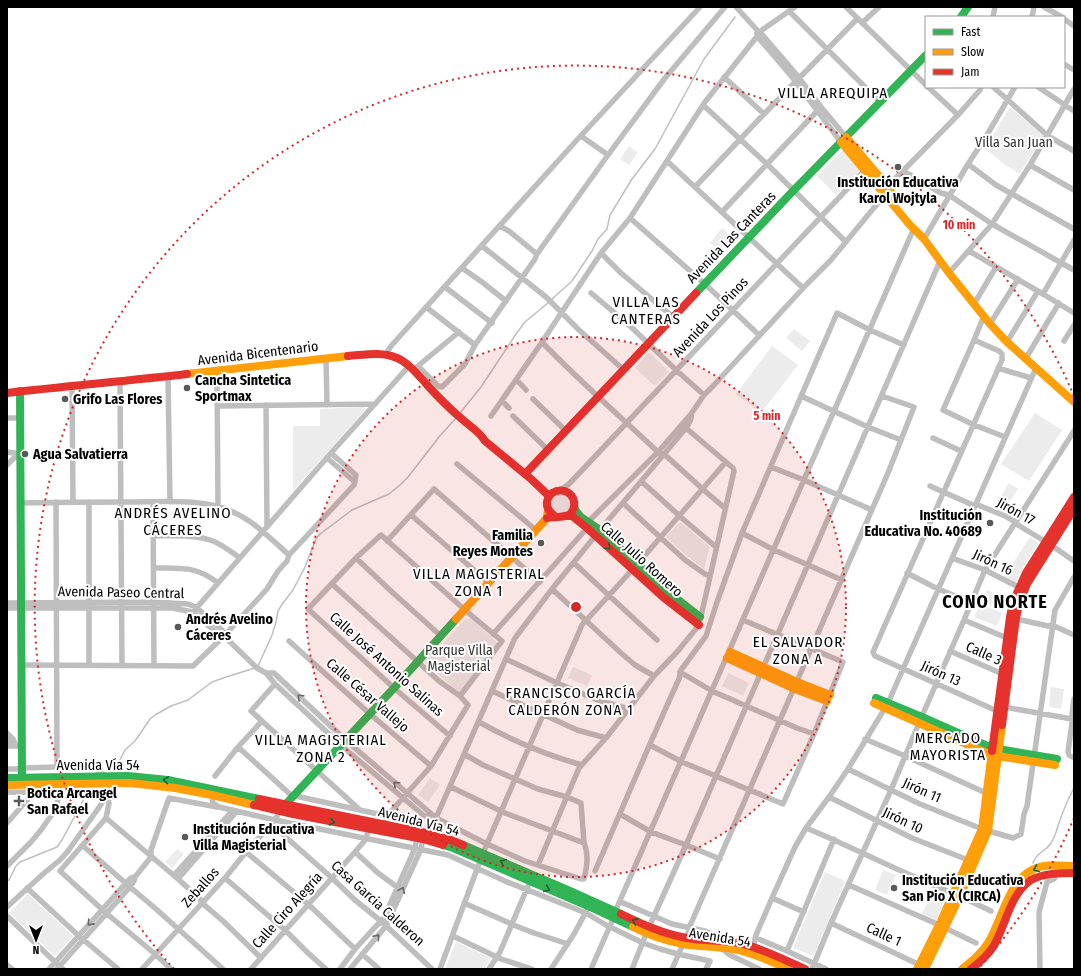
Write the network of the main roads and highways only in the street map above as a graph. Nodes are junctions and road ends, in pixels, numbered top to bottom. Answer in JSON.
{"nodes":[{"id":1,"x":968,"y":7,"type":"edge"},
{"id":2,"x":964,"y":16,"type":"edge"},
{"id":3,"x":925,"y":56,"type":"edge"},
{"id":4,"x":844,"y":139,"type":"junction"},
{"id":5,"x":20,"y":391,"type":"junction"},
{"id":6,"x":7,"y":393,"type":"edge"},
{"id":7,"x":1074,"y":402,"type":"edge"},
{"id":8,"x":14,"y":453,"type":"edge"},
{"id":9,"x":527,"y":472,"type":"junction"},
{"id":10,"x":560,"y":491,"type":"junction"},
{"id":11,"x":1074,"y":497,"type":"edge"},
{"id":12,"x":574,"y":507,"type":"junction"},
{"id":13,"x":1074,"y":509,"type":"edge"},
{"id":14,"x":548,"y":514,"type":"junction"},
{"id":15,"x":567,"y":516,"type":"junction"},
{"id":16,"x":588,"y":525,"type":"junction"},
{"id":17,"x":1048,"y":543,"type":"junction"},
{"id":18,"x":700,"y":621,"type":"road end"},
{"id":19,"x":728,"y":655,"type":"road end"},
{"id":20,"x":828,"y":698,"type":"road end"},
{"id":21,"x":875,"y":700,"type":"dead end"},
{"id":22,"x":995,"y":752,"type":"junction"},
{"id":23,"x":1056,"y":762,"type":"dead end"},
{"id":24,"x":22,"y":778,"type":"junction"},
{"id":25,"x":107,"y":780,"type":"junction"},
{"id":26,"x":8,"y":781,"type":"edge"},
{"id":27,"x":283,"y":808,"type":"junction"},
{"id":28,"x":985,"y":830,"type":"junction"},
{"id":29,"x":480,"y":860,"type":"junction"},
{"id":30,"x":1074,"y":866,"type":"edge"},
{"id":31,"x":1074,"y":873,"type":"edge"},
{"id":32,"x":614,"y":915,"type":"junction"},
{"id":33,"x":648,"y":931,"type":"joint"},
{"id":34,"x":685,"y":941,"type":"junction"},
{"id":35,"x":922,"y":967,"type":"edge"},
{"id":36,"x":788,"y":969,"type":"edge"},
{"id":37,"x":805,"y":969,"type":"edge"},
{"id":38,"x":962,"y":969,"type":"edge"},
{"id":39,"x":971,"y":969,"type":"edge"}],
"edges":[{"from":1,"to":2,"type":"main road"},
{"from":3,"to":4,"type":"main road","name":"Avenida Las Canteras"},
{"from":4,"to":7,"type":"main road"},
{"from":4,"to":9,"type":"main road","name":"Avenida Las Canteras"},
{"from":5,"to":6,"type":"main road","name":"Avenida Bicentenario"},
{"from":5,"to":8,"type":"main road"},
{"from":5,"to":9,"type":"main road","name":"Avenida Bicentenario"},
{"from":8,"to":24,"type":"main road"},
{"from":9,"to":10,"type":"main road","name":"Avenida Bicentenario"},
{"from":10,"to":12,"type":"main road"},
{"from":10,"to":14,"type":"main road"},
{"from":11,"to":17,"type":"main road"},
{"from":12,"to":15,"type":"main road"},
{"from":12,"to":16,"type":"main road","name":"Calle Julio Romero"},
{"from":13,"to":17,"type":"main road"},
{"from":14,"to":15,"type":"main road"},
{"from":14,"to":27,"type":"main road"},
{"from":15,"to":16,"type":"main road","name":"Calle Julio Romero"},
{"from":16,"to":18,"type":"main road","name":"Calle Julio Romero"},
{"from":17,"to":22,"type":"main road"},
{"from":19,"to":20,"type":"main road"},
{"from":21,"to":22,"type":"main road"},
{"from":22,"to":23,"type":"main road"},
{"from":22,"to":28,"type":"main road"},
{"from":22,"to":28,"type":"main road"},
{"from":24,"to":25,"type":"main road","name":"Avenida Vía 54"},
{"from":24,"to":26,"type":"main road","name":"Avenida Vía 54"},
{"from":25,"to":26,"type":"main road","name":"Avenida Vía 54"},
{"from":25,"to":27,"type":"main road","name":"Avenida Vía 54"},
{"from":27,"to":25,"type":"main road","name":"Avenida Vía 54","one_way":true},
{"from":27,"to":29,"type":"main road","name":"Avenida Vía 54","one_way":true},
{"from":27,"to":29,"type":"main road","name":"Avenida Vía 54"},
{"from":28,"to":35,"type":"main road"},
{"from":32,"to":29,"type":"main road","name":"Avenida Vía 54","one_way":true},
{"from":29,"to":32,"type":"main road","name":"Avenida Vía 54"},
{"from":30,"to":38,"type":"main road","one_way":true},
{"from":31,"to":39,"type":"main road"},
{"from":32,"to":33,"type":"main road","name":"Avenida Vía 54"},
{"from":33,"to":34,"type":"main road","name":"Avenida 54"},
{"from":34,"to":36,"type":"main road","name":"Avenida 54"},
{"from":34,"to":37,"type":"main road"}]}
